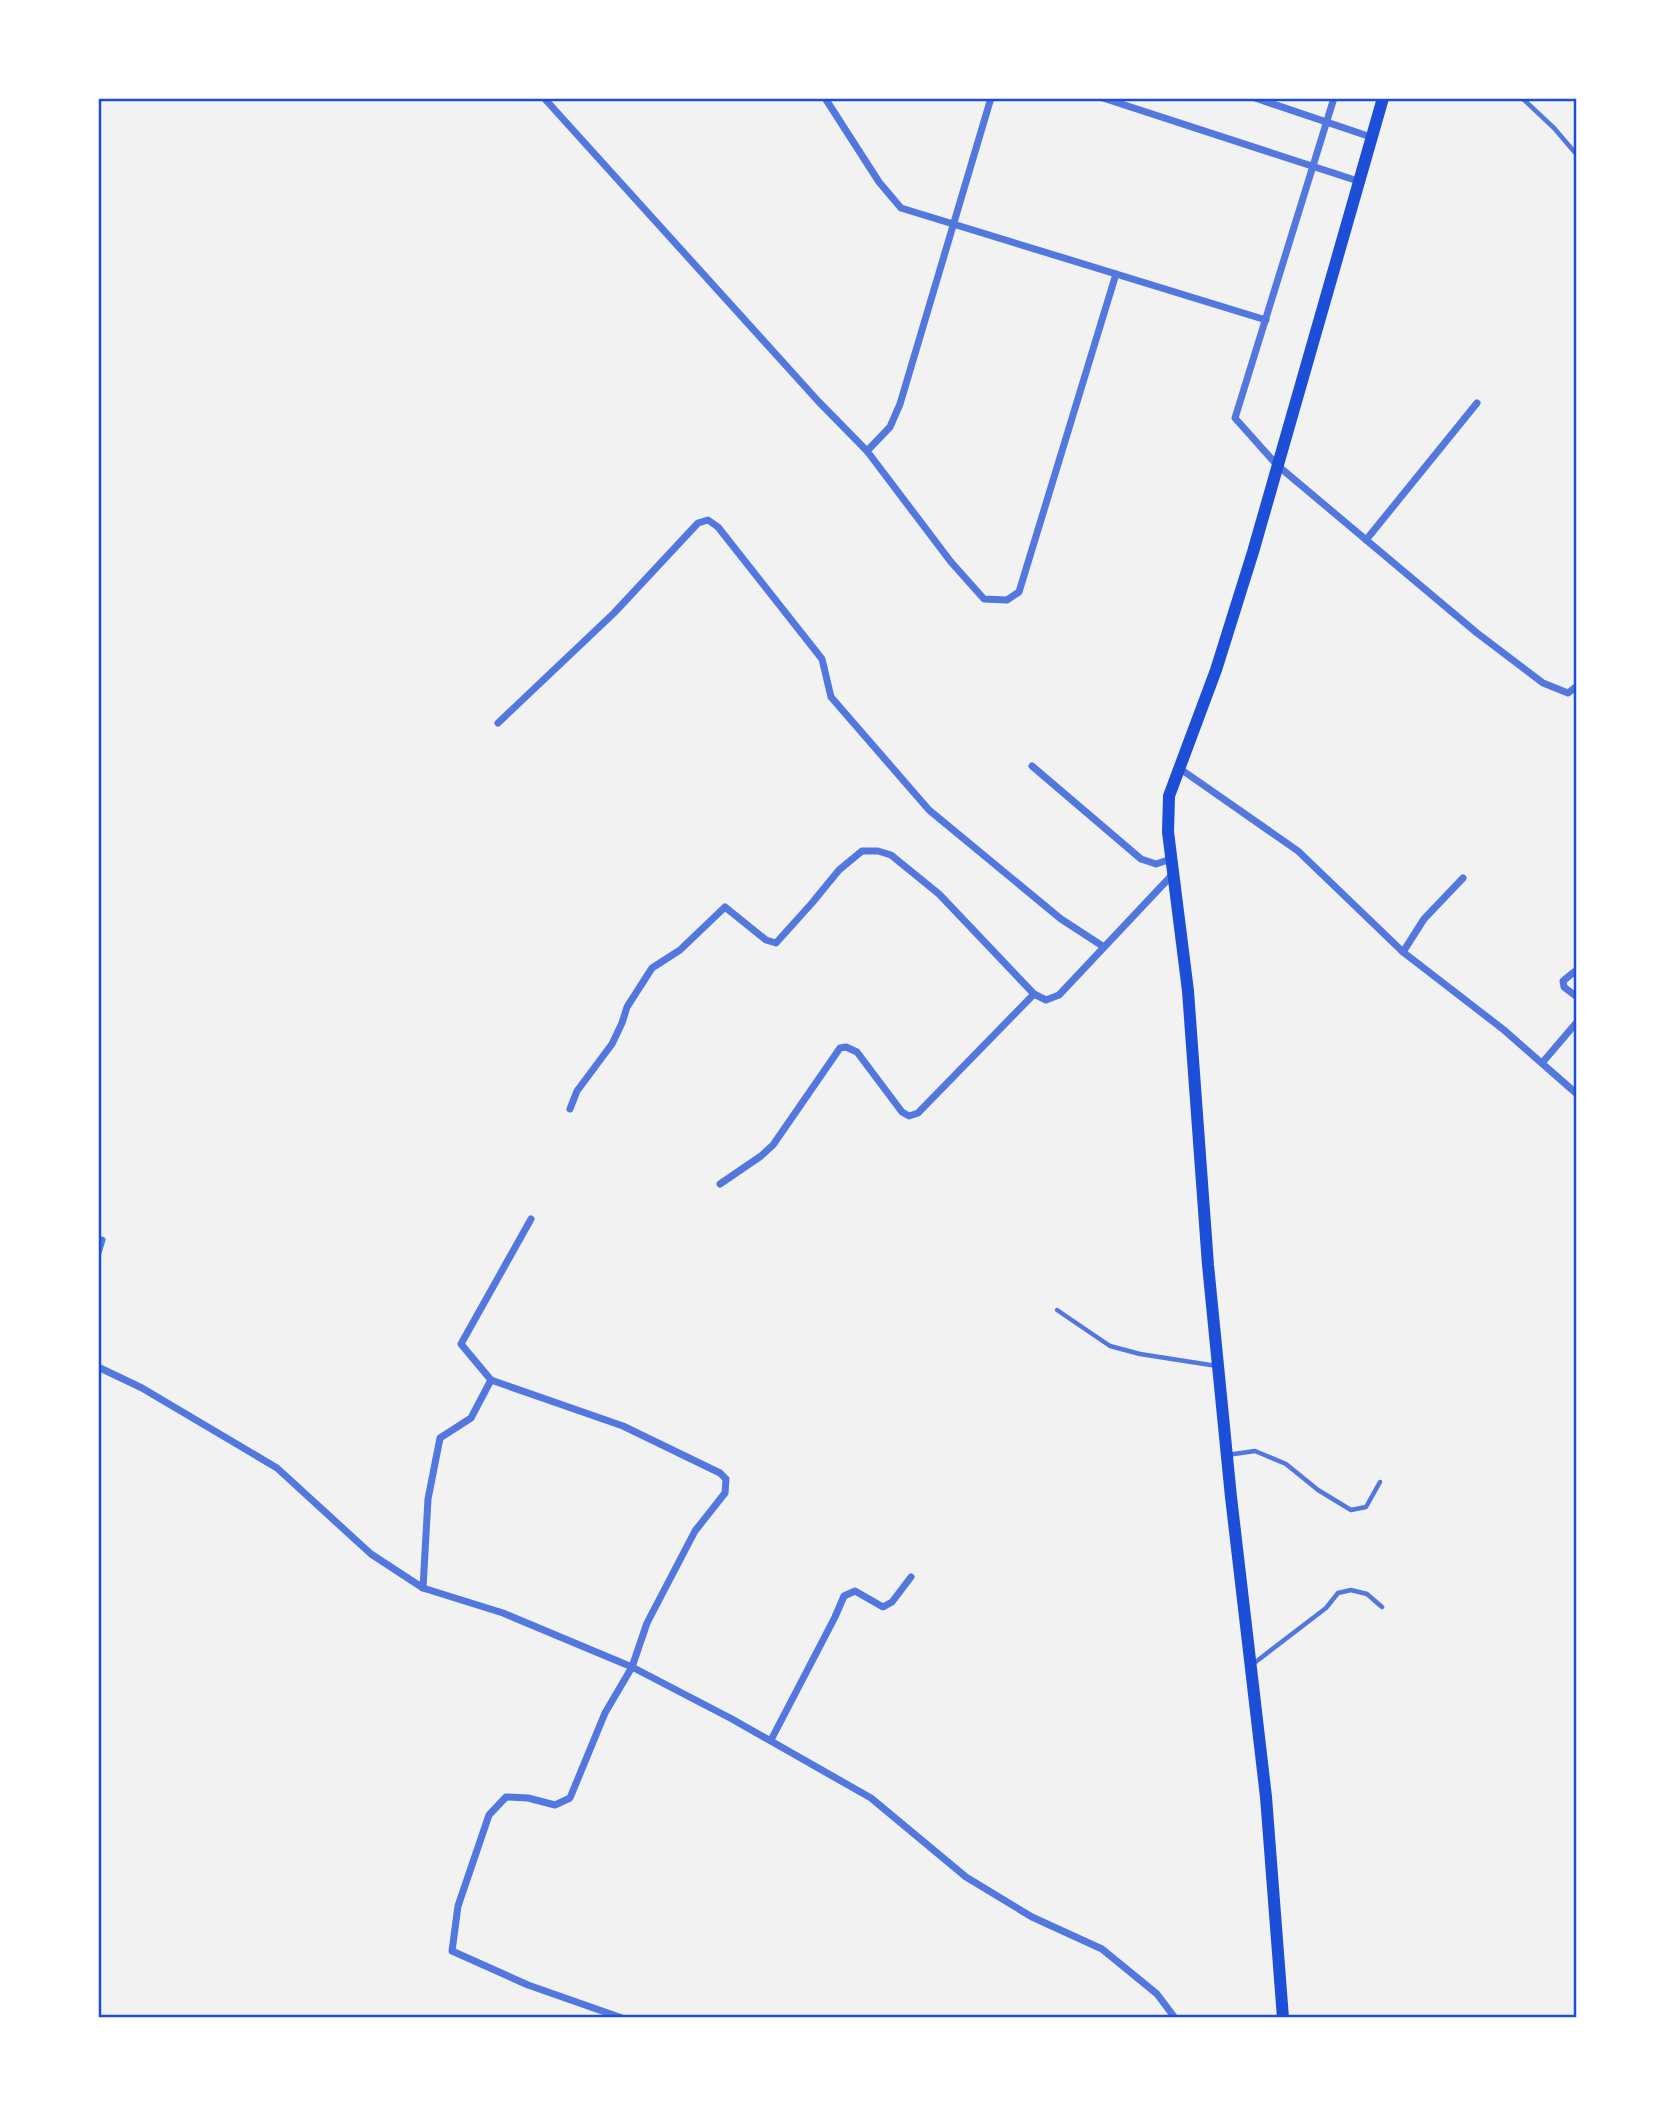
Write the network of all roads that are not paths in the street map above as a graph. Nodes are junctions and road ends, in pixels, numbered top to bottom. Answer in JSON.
{"nodes":[{"id":1,"x":544,"y":98,"type":"edge"},
{"id":2,"x":825,"y":98,"type":"edge"},
{"id":3,"x":991,"y":98,"type":"edge"},
{"id":4,"x":1103,"y":98,"type":"edge"},
{"id":5,"x":1255,"y":98,"type":"edge"},
{"id":6,"x":1334,"y":98,"type":"edge"},
{"id":7,"x":1382,"y":98,"type":"edge"},
{"id":8,"x":1522,"y":98,"type":"edge"},
{"id":9,"x":1327,"y":122,"type":"junction"},
{"id":10,"x":1371,"y":137,"type":"junction"},
{"id":11,"x":1577,"y":155,"type":"edge"},
{"id":12,"x":1314,"y":167,"type":"junction"},
{"id":13,"x":1358,"y":181,"type":"junction"},
{"id":14,"x":955,"y":225,"type":"junction"},
{"id":15,"x":1116,"y":274,"type":"junction"},
{"id":16,"x":1266,"y":320,"type":"junction"},
{"id":17,"x":1477,"y":402,"type":"dead end"},
{"id":18,"x":867,"y":451,"type":"junction"},
{"id":19,"x":1277,"y":465,"type":"junction"},
{"id":20,"x":1366,"y":540,"type":"junction"},
{"id":21,"x":1577,"y":686,"type":"edge"},
{"id":22,"x":1568,"y":692,"type":"junction"},
{"id":23,"x":1577,"y":698,"type":"edge"},
{"id":24,"x":498,"y":723,"type":"dead end"},
{"id":25,"x":1031,"y":766,"type":"dead end"},
{"id":26,"x":1178,"y":767,"type":"junction"},
{"id":27,"x":1171,"y":859,"type":"junction"},
{"id":28,"x":1173,"y":874,"type":"junction"},
{"id":29,"x":1463,"y":878,"type":"dead end"},
{"id":30,"x":1104,"y":947,"type":"junction"},
{"id":31,"x":1403,"y":952,"type":"junction"},
{"id":32,"x":1574,"y":972,"type":"dead end"},
{"id":33,"x":1034,"y":994,"type":"junction"},
{"id":34,"x":1577,"y":997,"type":"edge"},
{"id":35,"x":1577,"y":1022,"type":"edge"},
{"id":36,"x":1542,"y":1063,"type":"junction"},
{"id":37,"x":1577,"y":1094,"type":"edge"},
{"id":38,"x":570,"y":1109,"type":"dead end"},
{"id":39,"x":720,"y":1184,"type":"dead end"},
{"id":40,"x":531,"y":1219,"type":"dead end"},
{"id":41,"x":102,"y":1240,"type":"dead end"},
{"id":42,"x":98,"y":1253,"type":"edge"},
{"id":43,"x":1057,"y":1310,"type":"dead end"},
{"id":44,"x":1218,"y":1366,"type":"junction"},
{"id":45,"x":98,"y":1367,"type":"edge"},
{"id":46,"x":491,"y":1380,"type":"junction"},
{"id":47,"x":1227,"y":1455,"type":"junction"},
{"id":48,"x":1380,"y":1482,"type":"dead end"},
{"id":49,"x":911,"y":1577,"type":"dead end"},
{"id":50,"x":424,"y":1588,"type":"junction"},
{"id":51,"x":1382,"y":1607,"type":"dead end"},
{"id":52,"x":1250,"y":1666,"type":"junction"},
{"id":53,"x":632,"y":1667,"type":"junction"},
{"id":54,"x":771,"y":1740,"type":"junction"},
{"id":55,"x":622,"y":2018,"type":"edge"},
{"id":56,"x":1175,"y":2018,"type":"edge"},
{"id":57,"x":1283,"y":2018,"type":"edge"}],
"edges":[{"from":1,"to":18,"type":"street"},
{"from":2,"to":14,"type":"street"},
{"from":3,"to":14,"type":"street"},
{"from":4,"to":12,"type":"street"},
{"from":5,"to":9,"type":"street"},
{"from":6,"to":9,"type":"street"},
{"from":7,"to":10,"type":"main road"},
{"from":8,"to":11,"type":"lane"},
{"from":9,"to":10,"type":"street"},
{"from":9,"to":12,"type":"street"},
{"from":10,"to":13,"type":"main road"},
{"from":12,"to":13,"type":"street"},
{"from":12,"to":16,"type":"street"},
{"from":13,"to":19,"type":"main road"},
{"from":14,"to":15,"type":"street"},
{"from":14,"to":18,"type":"street"},
{"from":15,"to":16,"type":"street"},
{"from":15,"to":18,"type":"street"},
{"from":16,"to":19,"type":"street"},
{"from":17,"to":20,"type":"street"},
{"from":19,"to":20,"type":"street"},
{"from":19,"to":26,"type":"main road"},
{"from":20,"to":22,"type":"street"},
{"from":21,"to":22,"type":"street"},
{"from":22,"to":23,"type":"street"},
{"from":24,"to":30,"type":"street"},
{"from":25,"to":27,"type":"street"},
{"from":26,"to":27,"type":"main road"},
{"from":26,"to":31,"type":"street"},
{"from":27,"to":28,"type":"main road"},
{"from":28,"to":30,"type":"street"},
{"from":28,"to":44,"type":"main road"},
{"from":29,"to":31,"type":"street"},
{"from":30,"to":33,"type":"street"},
{"from":31,"to":36,"type":"street"},
{"from":32,"to":34,"type":"street"},
{"from":33,"to":38,"type":"street"},
{"from":33,"to":39,"type":"street"},
{"from":35,"to":36,"type":"street"},
{"from":36,"to":37,"type":"street"},
{"from":40,"to":46,"type":"street"},
{"from":41,"to":42,"type":"street"},
{"from":43,"to":44,"type":"lane"},
{"from":44,"to":47,"type":"main road"},
{"from":45,"to":50,"type":"street"},
{"from":46,"to":50,"type":"street"},
{"from":46,"to":53,"type":"street"},
{"from":47,"to":48,"type":"lane"},
{"from":47,"to":52,"type":"main road"},
{"from":49,"to":54,"type":"street"},
{"from":50,"to":53,"type":"street"},
{"from":51,"to":52,"type":"lane"},
{"from":52,"to":57,"type":"main road"},
{"from":53,"to":54,"type":"street"},
{"from":53,"to":55,"type":"street"},
{"from":54,"to":56,"type":"street"}]}
